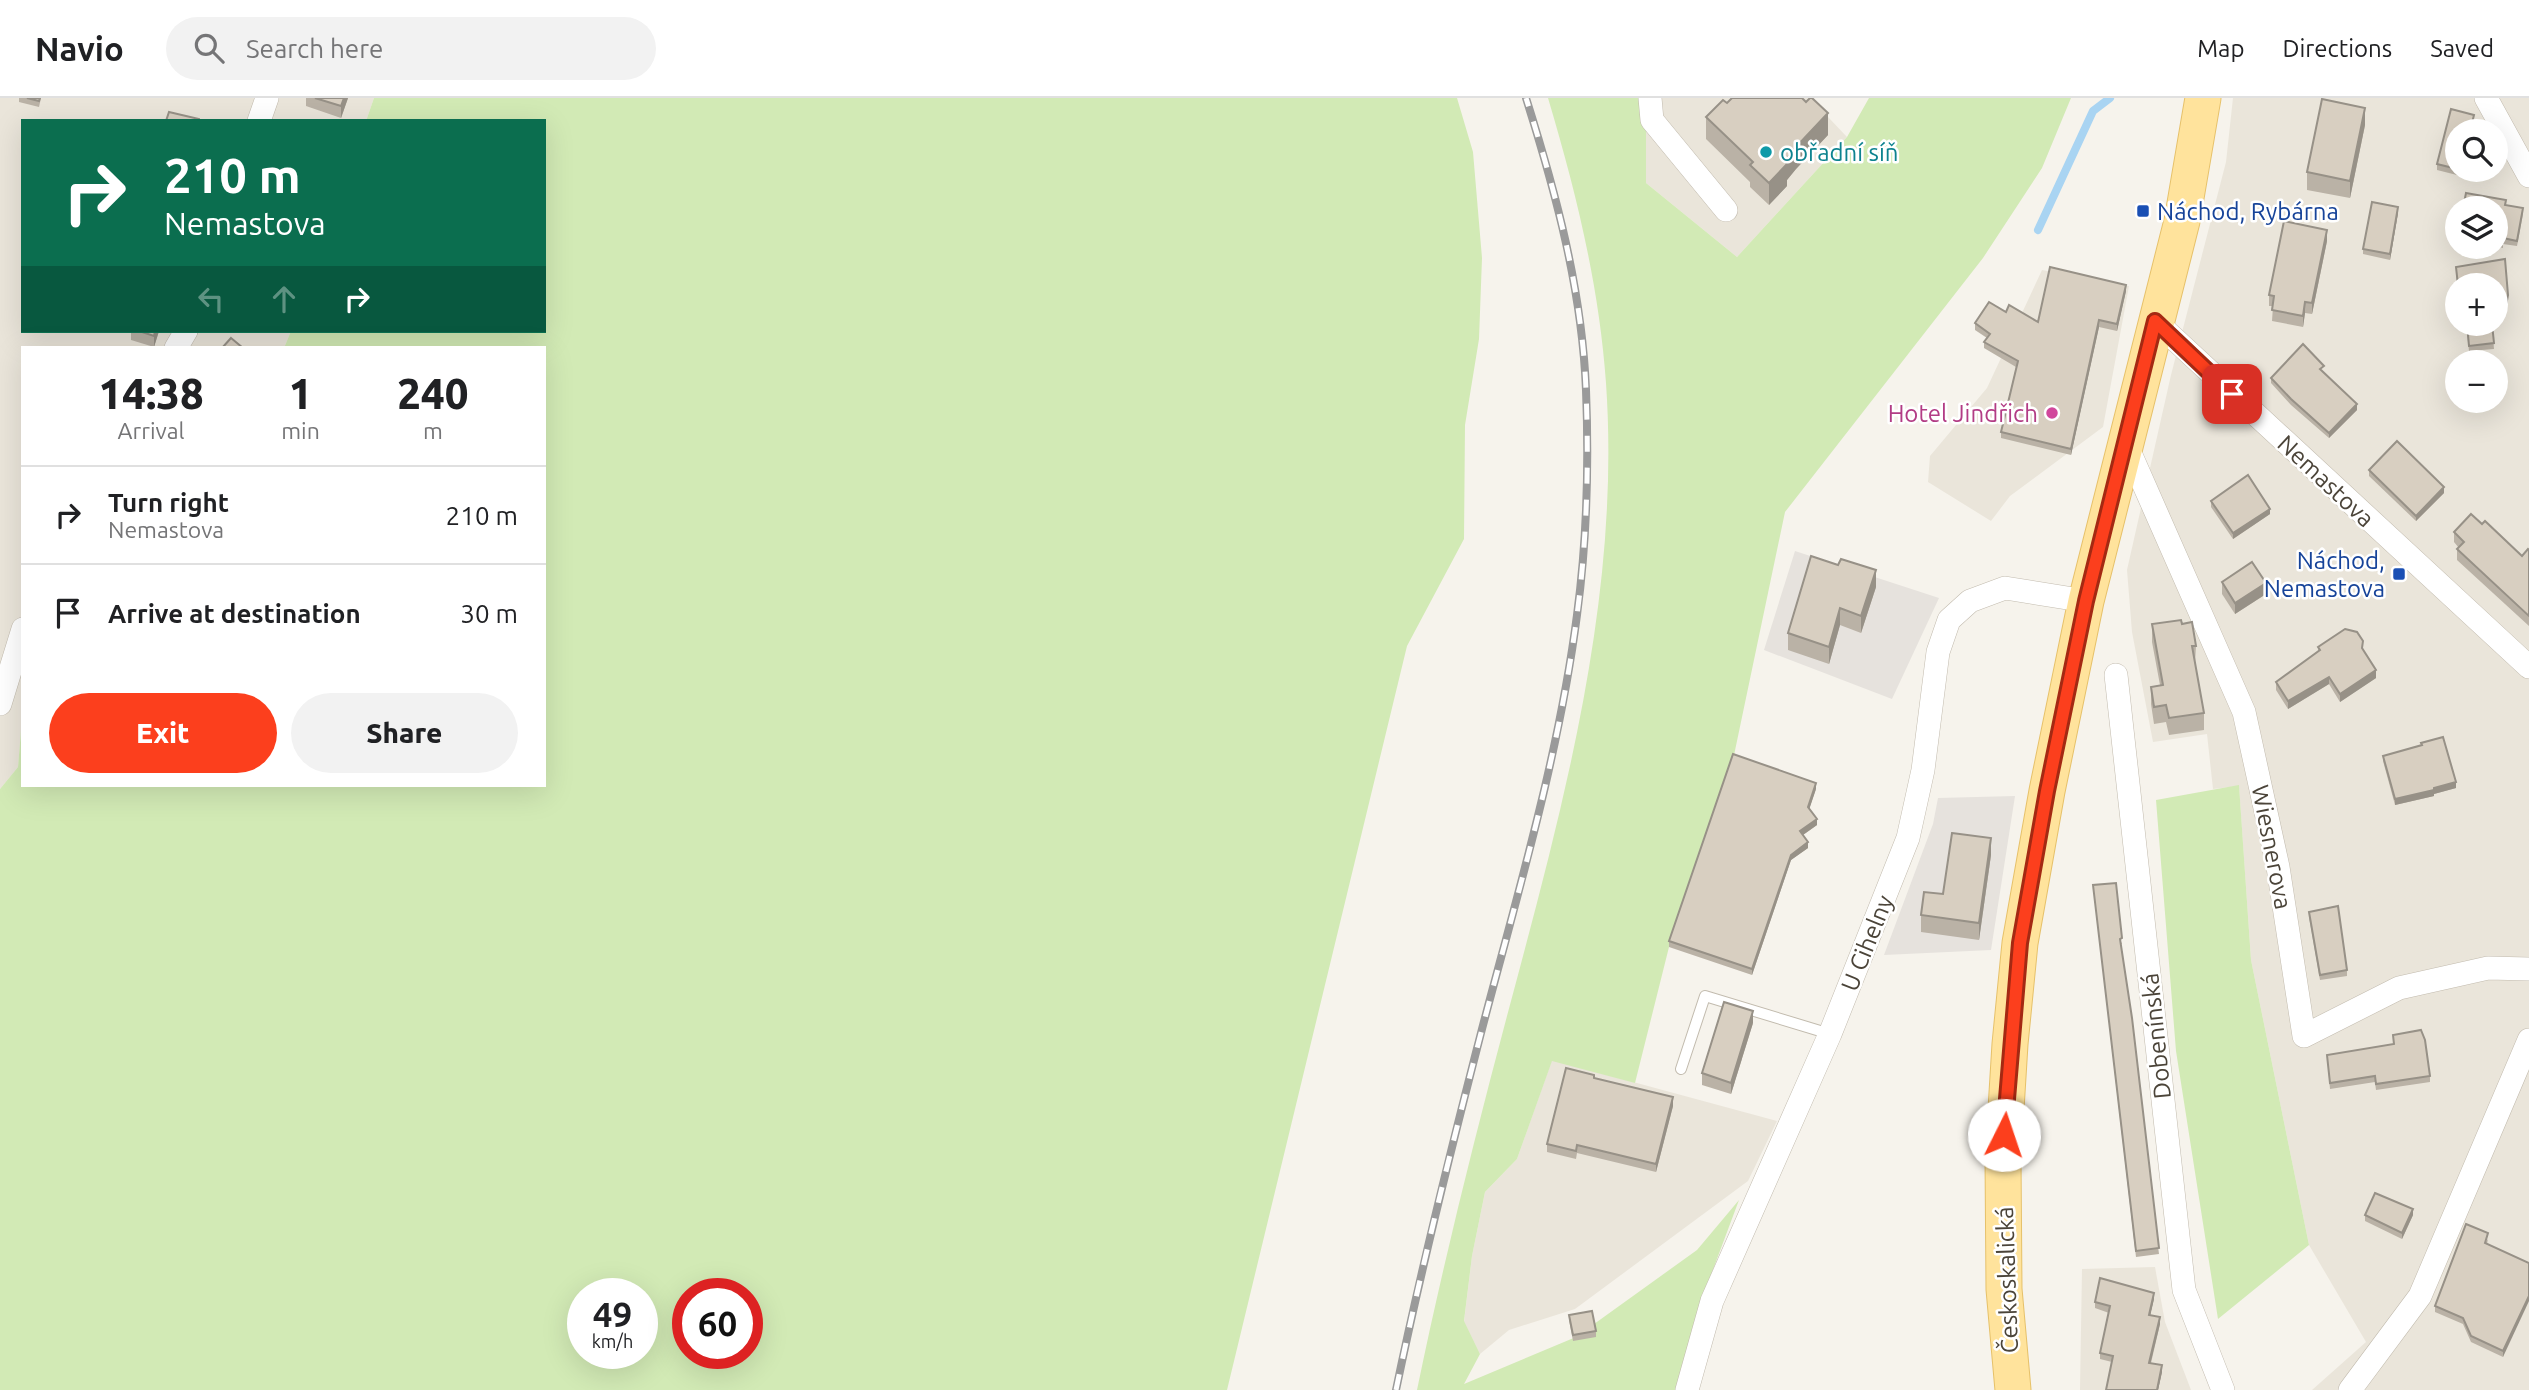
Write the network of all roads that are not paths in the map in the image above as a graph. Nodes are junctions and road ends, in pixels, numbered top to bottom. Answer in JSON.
{"nodes":[{"id":1,"x":267,"y":98,"type":"edge"},
{"id":2,"x":1650,"y":98,"type":"edge"},
{"id":3,"x":2203,"y":98,"type":"edge"},
{"id":4,"x":2486,"y":98,"type":"edge"},
{"id":5,"x":261,"y":119,"type":"edge"},
{"id":6,"x":2529,"y":176,"type":"edge"},
{"id":7,"x":1726,"y":210,"type":"dead end"},
{"id":8,"x":2155,"y":321,"type":"junction"},
{"id":9,"x":2126,"y":444,"type":"junction"},
{"id":10,"x":2086,"y":601,"type":"junction"},
{"id":11,"x":21,"y":636,"type":"edge"},
{"id":12,"x":2529,"y":667,"type":"edge"},
{"id":13,"x":2116,"y":675,"type":"dead end"},
{"id":14,"x":0,"y":704,"type":"edge"},
{"id":15,"x":2529,"y":969,"type":"edge"},
{"id":16,"x":1830,"y":1034,"type":"junction"},
{"id":17,"x":2529,"y":1040,"type":"edge"},
{"id":18,"x":1681,"y":1069,"type":"dead end"},
{"id":19,"x":1687,"y":1390,"type":"edge"},
{"id":20,"x":2012,"y":1390,"type":"edge"},
{"id":21,"x":2223,"y":1390,"type":"edge"},
{"id":22,"x":2350,"y":1390,"type":"edge"}],
"edges":[{"from":1,"to":5,"type":"street"},
{"from":2,"to":7,"type":"street"},
{"from":3,"to":8,"type":"main road","name":"Českoskalická"},
{"from":4,"to":6,"type":"street"},
{"from":8,"to":9,"type":"main road","name":"Českoskalická"},
{"from":8,"to":12,"type":"street","name":"Nemastova"},
{"from":9,"to":10,"type":"main road","name":"Českoskalická"},
{"from":9,"to":15,"type":"street","name":"Wiesnerova"},
{"from":10,"to":16,"type":"street","name":"U Cihelny"},
{"from":10,"to":20,"type":"main road","name":"Českoskalická"},
{"from":11,"to":14,"type":"street"},
{"from":13,"to":21,"type":"street","name":"Dobenínská"},
{"from":16,"to":18,"type":"lane"},
{"from":16,"to":19,"type":"street","name":"U Cihelny"},
{"from":17,"to":22,"type":"street"}]}
